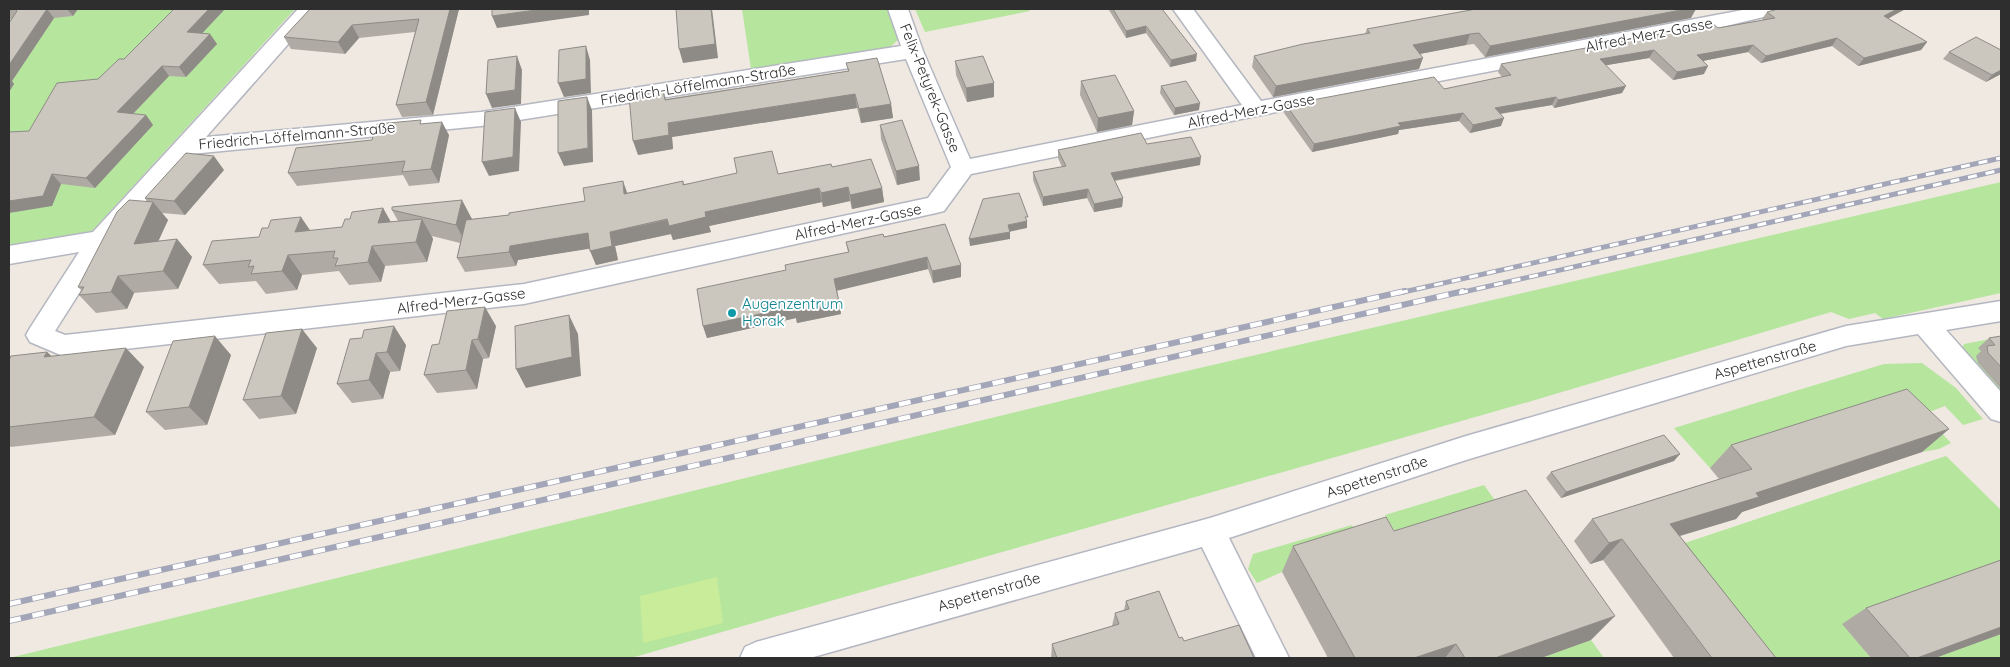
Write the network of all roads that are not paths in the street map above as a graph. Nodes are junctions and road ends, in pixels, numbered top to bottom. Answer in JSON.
{"nodes":[{"id":1,"x":309,"y":9,"type":"edge"},
{"id":2,"x":898,"y":9,"type":"edge"},
{"id":3,"x":1183,"y":9,"type":"edge"},
{"id":4,"x":1773,"y":9,"type":"edge"},
{"id":5,"x":1714,"y":15,"type":"edge"},
{"id":6,"x":914,"y":51,"type":"junction"},
{"id":7,"x":1256,"y":110,"type":"junction"},
{"id":8,"x":184,"y":147,"type":"junction"},
{"id":9,"x":963,"y":168,"type":"junction"},
{"id":10,"x":100,"y":240,"type":"junction"},
{"id":11,"x":9,"y":255,"type":"edge"},
{"id":12,"x":2001,"y":311,"type":"edge"},
{"id":13,"x":1924,"y":323,"type":"junction"},
{"id":14,"x":2001,"y":411,"type":"edge"},
{"id":15,"x":1210,"y":531,"type":"junction"},
{"id":16,"x":756,"y":658,"type":"edge"},
{"id":17,"x":1273,"y":658,"type":"edge"}],
"edges":[{"from":1,"to":8,"type":"street"},
{"from":2,"to":6,"type":"street","name":"Felix-Petyrek-Gasse"},
{"from":3,"to":7,"type":"street"},
{"from":4,"to":5,"type":"street","name":"Alfred-Merz-Gasse"},
{"from":5,"to":7,"type":"street","name":"Alfred-Merz-Gasse"},
{"from":6,"to":8,"type":"street","name":"Friedrich-Löffelmann-Straße"},
{"from":6,"to":9,"type":"street","name":"Felix-Petyrek-Gasse"},
{"from":7,"to":9,"type":"street","name":"Alfred-Merz-Gasse"},
{"from":8,"to":10,"type":"street"},
{"from":9,"to":10,"type":"street","name":"Alfred-Merz-Gasse"},
{"from":10,"to":11,"type":"street"},
{"from":12,"to":13,"type":"street","name":"Aspettenstraße"},
{"from":13,"to":14,"type":"street"},
{"from":13,"to":15,"type":"street","name":"Aspettenstraße"},
{"from":15,"to":16,"type":"street","name":"Aspettenstraße"},
{"from":15,"to":17,"type":"street"}]}
